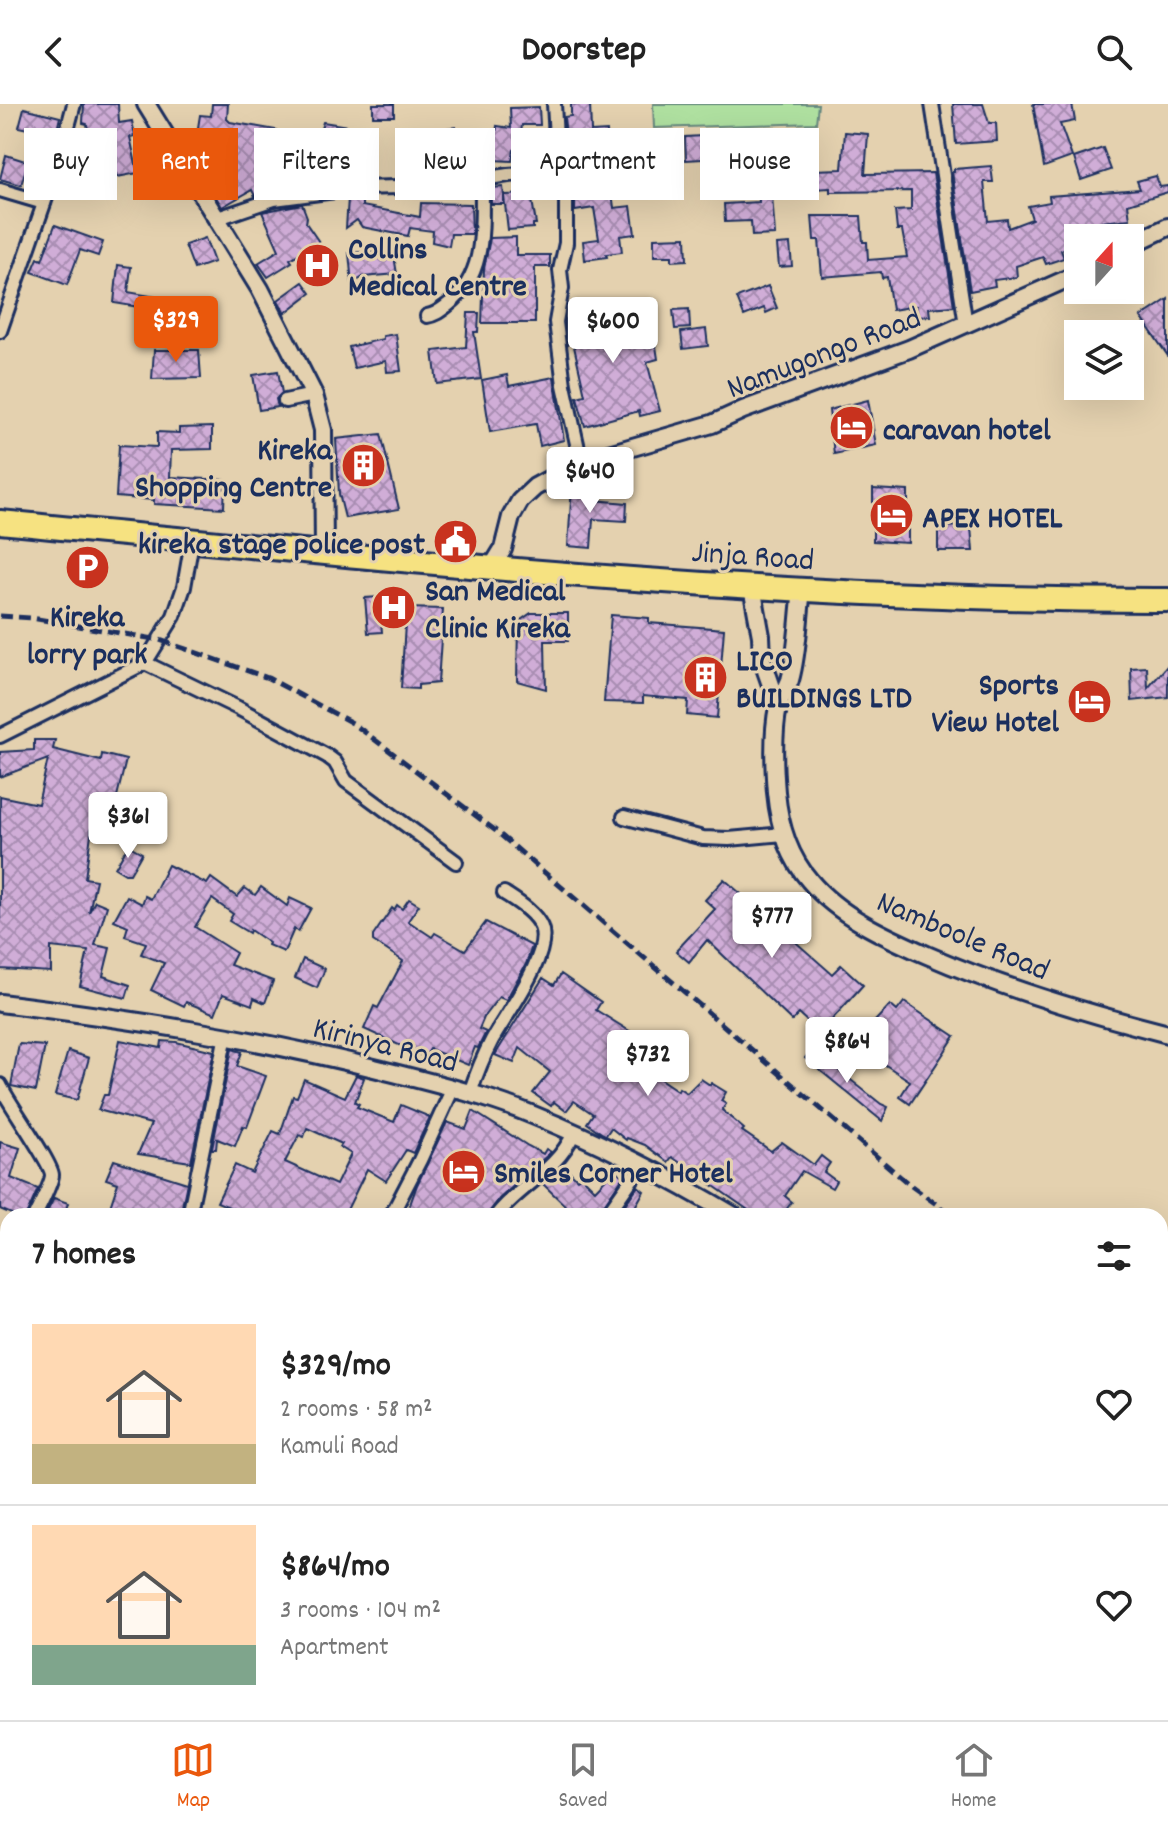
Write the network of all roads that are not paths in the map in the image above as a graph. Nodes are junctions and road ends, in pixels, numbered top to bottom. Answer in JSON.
{"nodes":[{"id":1,"x":74,"y":104,"type":"edge"},
{"id":2,"x":146,"y":104,"type":"edge"},
{"id":3,"x":554,"y":104,"type":"edge"},
{"id":4,"x":932,"y":104,"type":"edge"},
{"id":5,"x":555,"y":128,"type":"edge"},
{"id":6,"x":395,"y":187,"type":"edge"},
{"id":7,"x":0,"y":190,"type":"edge"},
{"id":8,"x":481,"y":200,"type":"edge"},
{"id":9,"x":566,"y":200,"type":"edge"},
{"id":10,"x":44,"y":203,"type":"junction"},
{"id":11,"x":218,"y":218,"type":"junction"},
{"id":12,"x":1168,"y":227,"type":"edge"},
{"id":13,"x":1144,"y":238,"type":"edge"},
{"id":14,"x":1064,"y":280,"type":"edge"},
{"id":15,"x":427,"y":316,"type":"dead end"},
{"id":16,"x":966,"y":325,"type":"junction"},
{"id":17,"x":0,"y":331,"type":"edge"},
{"id":18,"x":314,"y":395,"type":"junction"},
{"id":19,"x":285,"y":401,"type":"dead end"},
{"id":20,"x":581,"y":462,"type":"junction"},
{"id":21,"x":0,"y":522,"type":"edge"},
{"id":22,"x":192,"y":541,"type":"junction"},
{"id":23,"x":324,"y":552,"type":"junction"},
{"id":24,"x":492,"y":567,"type":"junction"},
{"id":25,"x":1168,"y":586,"type":"edge"},
{"id":26,"x":752,"y":587,"type":"junction"},
{"id":27,"x":802,"y":590,"type":"junction"},
{"id":28,"x":1058,"y":600,"type":"junction"},
{"id":29,"x":1168,"y":600,"type":"edge"},
{"id":30,"x":1168,"y":613,"type":"edge"},
{"id":31,"x":145,"y":663,"type":"junction"},
{"id":32,"x":778,"y":705,"type":"junction"},
{"id":33,"x":0,"y":736,"type":"edge"},
{"id":34,"x":624,"y":817,"type":"dead end"},
{"id":35,"x":784,"y":834,"type":"junction"},
{"id":36,"x":456,"y":862,"type":"dead end"},
{"id":37,"x":504,"y":893,"type":"dead end"},
{"id":38,"x":0,"y":1003,"type":"edge"},
{"id":39,"x":1168,"y":1034,"type":"edge"},
{"id":40,"x":226,"y":1035,"type":"junction"},
{"id":41,"x":0,"y":1085,"type":"edge"},
{"id":42,"x":461,"y":1090,"type":"junction"},
{"id":43,"x":574,"y":1133,"type":"junction"},
{"id":44,"x":641,"y":1166,"type":"junction"},
{"id":45,"x":39,"y":1208,"type":"edge"},
{"id":46,"x":191,"y":1208,"type":"edge"},
{"id":47,"x":395,"y":1208,"type":"edge"},
{"id":48,"x":502,"y":1208,"type":"edge"},
{"id":49,"x":612,"y":1208,"type":"edge"},
{"id":50,"x":719,"y":1208,"type":"edge"}],
"edges":[{"from":1,"to":10,"type":"street"},
{"from":2,"to":11,"type":"main road"},
{"from":3,"to":5,"type":"street"},
{"from":4,"to":16,"type":"street"},
{"from":6,"to":11,"type":"street"},
{"from":7,"to":10,"type":"street"},
{"from":8,"to":15,"type":"street"},
{"from":9,"to":20,"type":"street"},
{"from":10,"to":17,"type":"street"},
{"from":11,"to":18,"type":"main road"},
{"from":12,"to":13,"type":"main road"},
{"from":14,"to":16,"type":"main road","name":"Namugongo Road"},
{"from":16,"to":20,"type":"main road","name":"Namugongo Road"},
{"from":18,"to":19,"type":"street"},
{"from":18,"to":23,"type":"main road"},
{"from":20,"to":24,"type":"main road","name":"Namugongo Road"},
{"from":21,"to":22,"type":"highway","name":"Jinja Road"},
{"from":22,"to":23,"type":"highway","name":"Jinja Road"},
{"from":22,"to":31,"type":"street"},
{"from":23,"to":24,"type":"highway","name":"Jinja Road"},
{"from":24,"to":26,"type":"highway","name":"Jinja Road"},
{"from":25,"to":28,"type":"highway"},
{"from":26,"to":27,"type":"highway","name":"Jinja Road"},
{"from":26,"to":32,"type":"main road"},
{"from":27,"to":28,"type":"highway","name":"Jinja Road"},
{"from":27,"to":32,"type":"main road","name":"Namboole Road"},
{"from":28,"to":29,"type":"highway","name":"Jinja Road"},
{"from":28,"to":30,"type":"highway"},
{"from":31,"to":33,"type":"street"},
{"from":31,"to":36,"type":"street"},
{"from":32,"to":35,"type":"main road","name":"Namboole Road"},
{"from":34,"to":35,"type":"street"},
{"from":35,"to":39,"type":"main road","name":"Namboole Road"},
{"from":37,"to":42,"type":"street"},
{"from":38,"to":40,"type":"main road","name":"Kirinya Road"},
{"from":40,"to":42,"type":"main road","name":"Kirinya Road"},
{"from":40,"to":46,"type":"street"},
{"from":41,"to":45,"type":"street"},
{"from":42,"to":43,"type":"main road","name":"Kirinya Road"},
{"from":42,"to":47,"type":"street"},
{"from":43,"to":44,"type":"main road","name":"Kirinya Road"},
{"from":43,"to":48,"type":"street"},
{"from":44,"to":49,"type":"street"},
{"from":44,"to":50,"type":"main road","name":"Kirinya Road"}]}
